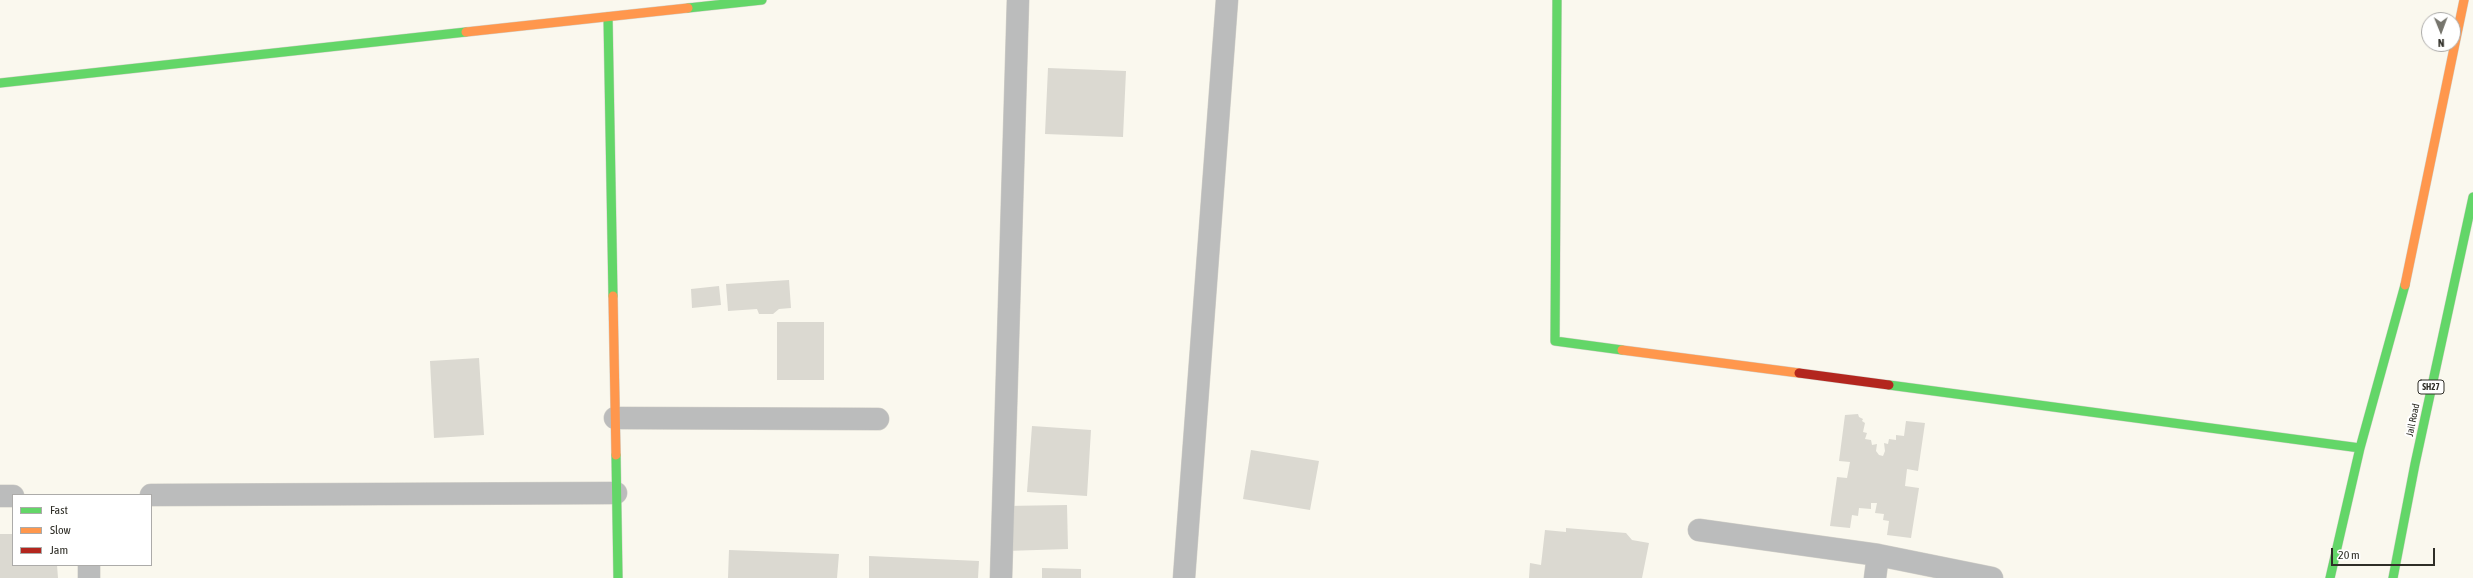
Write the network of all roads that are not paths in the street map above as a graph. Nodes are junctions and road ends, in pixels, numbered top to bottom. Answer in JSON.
{"nodes":[{"id":1,"x":762,"y":0,"type":"edge"},
{"id":2,"x":1018,"y":0,"type":"edge"},
{"id":3,"x":1227,"y":0,"type":"edge"},
{"id":4,"x":1557,"y":0,"type":"edge"},
{"id":5,"x":2464,"y":0,"type":"edge"},
{"id":6,"x":608,"y":17,"type":"junction"},
{"id":7,"x":0,"y":83,"type":"edge"},
{"id":8,"x":2473,"y":197,"type":"edge"},
{"id":9,"x":615,"y":418,"type":"junction"},
{"id":10,"x":878,"y":419,"type":"dead end"},
{"id":11,"x":2360,"y":448,"type":"junction"},
{"id":12,"x":616,"y":493,"type":"junction"},
{"id":13,"x":152,"y":495,"type":"edge"},
{"id":14,"x":0,"y":496,"type":"edge"},
{"id":15,"x":12,"y":496,"type":"edge"},
{"id":16,"x":1699,"y":530,"type":"dead end"},
{"id":17,"x":1878,"y":555,"type":"junction"},
{"id":18,"x":89,"y":566,"type":"edge"},
{"id":19,"x":89,"y":578,"type":"edge"},
{"id":20,"x":618,"y":578,"type":"edge"},
{"id":21,"x":1001,"y":578,"type":"edge"},
{"id":22,"x":1184,"y":578,"type":"edge"},
{"id":23,"x":1875,"y":578,"type":"edge"},
{"id":24,"x":1992,"y":578,"type":"edge"},
{"id":25,"x":2330,"y":578,"type":"edge"},
{"id":26,"x":2393,"y":578,"type":"edge"}],
"edges":[{"from":1,"to":6,"type":"street"},
{"from":2,"to":21,"type":"street"},
{"from":3,"to":22,"type":"street"},
{"from":4,"to":11,"type":"street"},
{"from":5,"to":11,"type":"street"},
{"from":6,"to":7,"type":"street"},
{"from":6,"to":9,"type":"street"},
{"from":8,"to":26,"type":"street","name":"Jail Road","number":"SH27"},
{"from":9,"to":10,"type":"street"},
{"from":9,"to":12,"type":"street"},
{"from":11,"to":25,"type":"street"},
{"from":12,"to":13,"type":"street"},
{"from":12,"to":20,"type":"street"},
{"from":14,"to":15,"type":"street"},
{"from":16,"to":17,"type":"street"},
{"from":17,"to":23,"type":"street"},
{"from":17,"to":24,"type":"street"},
{"from":18,"to":19,"type":"street"}]}
